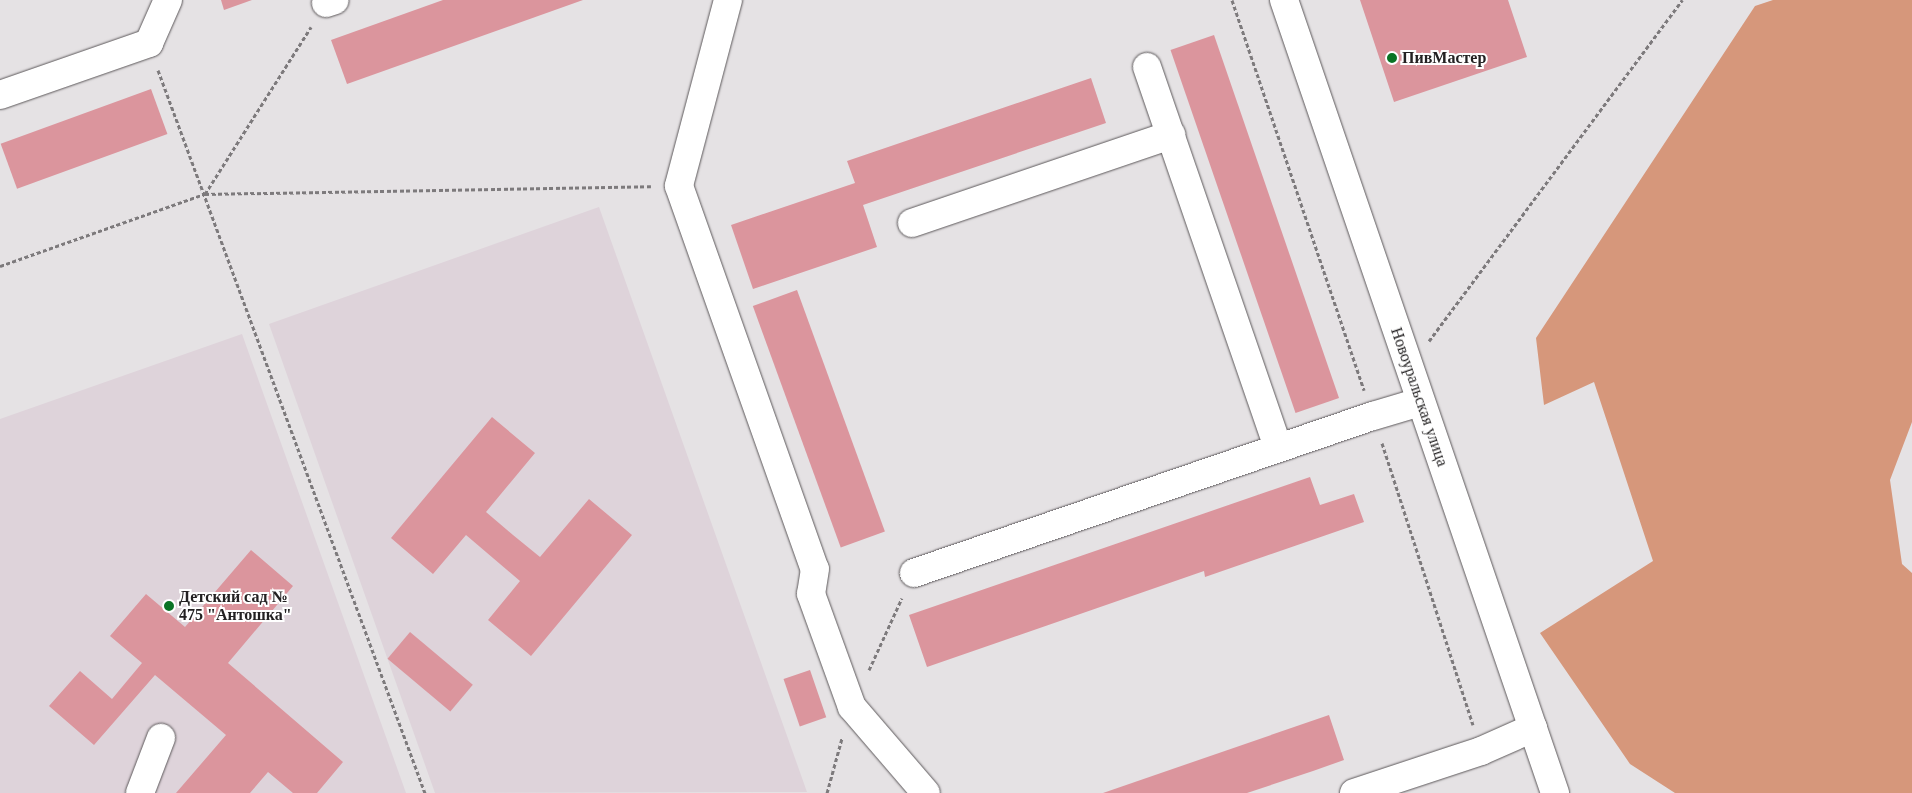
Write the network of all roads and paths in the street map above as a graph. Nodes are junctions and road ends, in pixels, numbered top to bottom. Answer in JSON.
{"nodes":[{"id":1,"x":168,"y":0,"type":"edge"},
{"id":2,"x":728,"y":0,"type":"edge"},
{"id":3,"x":1232,"y":0,"type":"edge"},
{"id":4,"x":1284,"y":0,"type":"edge"},
{"id":5,"x":1682,"y":0,"type":"edge"},
{"id":6,"x":330,"y":2,"type":"edge"},
{"id":7,"x":149,"y":43,"type":"junction"},
{"id":8,"x":1147,"y":67,"type":"dead end"},
{"id":9,"x":0,"y":95,"type":"edge"},
{"id":10,"x":1171,"y":135,"type":"junction"},
{"id":11,"x":680,"y":186,"type":"junction"},
{"id":12,"x":205,"y":194,"type":"junction"},
{"id":13,"x":912,"y":223,"type":"dead end"},
{"id":14,"x":0,"y":266,"type":"edge"},
{"id":15,"x":1409,"y":368,"type":"junction"},
{"id":16,"x":1420,"y":402,"type":"junction"},
{"id":17,"x":1373,"y":416,"type":"junction"},
{"id":18,"x":1278,"y":448,"type":"junction"},
{"id":19,"x":914,"y":573,"type":"dead end"},
{"id":20,"x":1533,"y":728,"type":"junction"},
{"id":21,"x":161,"y":738,"type":"dead end"},
{"id":22,"x":1481,"y":751,"type":"junction"},
{"id":23,"x":140,"y":793,"type":"edge"},
{"id":24,"x":425,"y":793,"type":"edge"},
{"id":25,"x":926,"y":793,"type":"edge"},
{"id":26,"x":1354,"y":793,"type":"edge"},
{"id":27,"x":1555,"y":793,"type":"edge"}],
"edges":[{"from":1,"to":7,"type":"street"},
{"from":2,"to":11,"type":"street"},
{"from":3,"to":17,"type":"path"},
{"from":4,"to":15,"type":"street","name":"Новоуральская улица"},
{"from":5,"to":15,"type":"path"},
{"from":6,"to":12,"type":"path"},
{"from":7,"to":9,"type":"street"},
{"from":7,"to":12,"type":"path"},
{"from":8,"to":10,"type":"street"},
{"from":10,"to":13,"type":"street"},
{"from":10,"to":18,"type":"street"},
{"from":11,"to":12,"type":"path"},
{"from":11,"to":25,"type":"street"},
{"from":12,"to":14,"type":"path"},
{"from":12,"to":24,"type":"path"},
{"from":15,"to":16,"type":"street","name":"Новоуральская улица"},
{"from":16,"to":17,"type":"street"},
{"from":16,"to":20,"type":"street","name":"Новоуральская улица"},
{"from":17,"to":18,"type":"street"},
{"from":17,"to":22,"type":"path"},
{"from":18,"to":19,"type":"street"},
{"from":20,"to":22,"type":"street"},
{"from":20,"to":27,"type":"street","name":"Новоуральская улица"},
{"from":21,"to":23,"type":"street"},
{"from":22,"to":26,"type":"street"}]}
